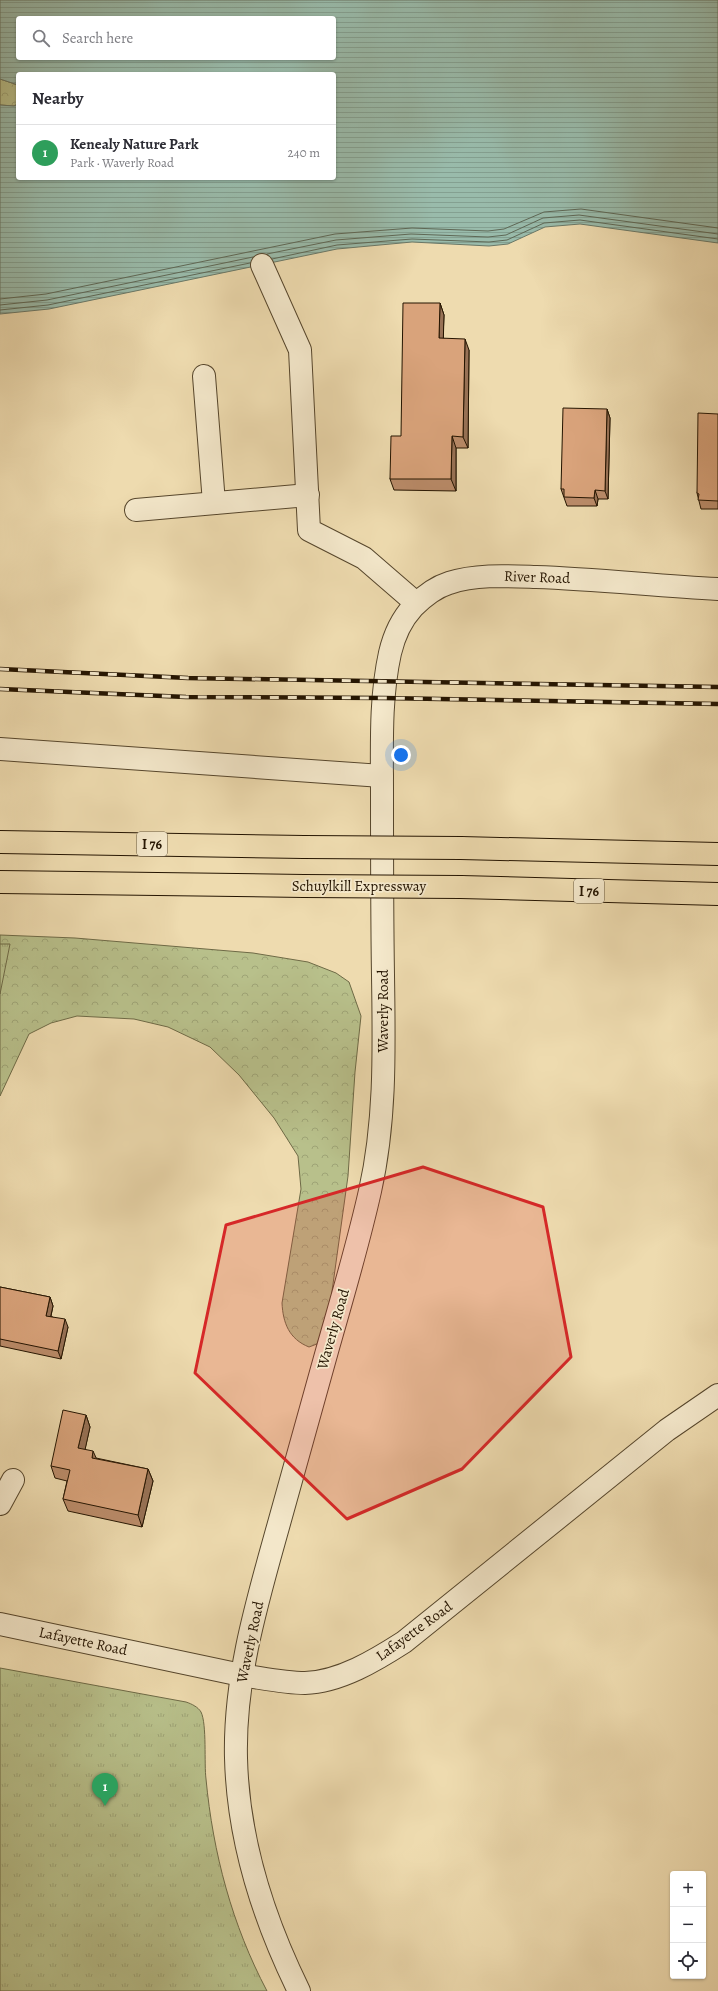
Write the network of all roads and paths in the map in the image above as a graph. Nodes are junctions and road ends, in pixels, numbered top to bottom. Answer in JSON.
{"nodes":[{"id":1,"x":262,"y":265,"type":"dead end"},
{"id":2,"x":204,"y":376,"type":"dead end"},
{"id":3,"x":308,"y":495,"type":"junction"},
{"id":4,"x":214,"y":503,"type":"junction"},
{"id":5,"x":136,"y":510,"type":"dead end"},
{"id":6,"x":718,"y":589,"type":"edge"},
{"id":7,"x":416,"y":603,"type":"junction"},
{"id":8,"x":391,"y":651,"type":"joint"},
{"id":9,"x":0,"y":749,"type":"edge"},
{"id":10,"x":382,"y":776,"type":"junction"},
{"id":11,"x":0,"y":842,"type":"edge"},
{"id":12,"x":718,"y":854,"type":"edge"},
{"id":13,"x":0,"y":882,"type":"edge"},
{"id":14,"x":718,"y":894,"type":"edge"},
{"id":15,"x":718,"y":1395,"type":"edge"},
{"id":16,"x":13,"y":1480,"type":"dead end"},
{"id":17,"x":0,"y":1504,"type":"edge"},
{"id":18,"x":0,"y":1624,"type":"edge"},
{"id":19,"x":241,"y":1675,"type":"junction"},
{"id":20,"x":299,"y":1991,"type":"edge"}],
"edges":[{"from":1,"to":3,"type":"street"},
{"from":2,"to":4,"type":"street"},
{"from":3,"to":4,"type":"street"},
{"from":3,"to":7,"type":"street"},
{"from":4,"to":5,"type":"street"},
{"from":6,"to":7,"type":"street","name":"River Road"},
{"from":7,"to":8,"type":"street","name":"River Road"},
{"from":8,"to":10,"type":"street","name":"Waverly Road"},
{"from":9,"to":10,"type":"street"},
{"from":10,"to":19,"type":"street","name":"Waverly Road"},
{"from":11,"to":12,"type":"highway","number":"I 76","bridge":true},
{"from":13,"to":14,"type":"highway","name":"Schuylkill Expressway","number":"I 76","bridge":true},
{"from":15,"to":19,"type":"street","name":"Lafayette Road"},
{"from":16,"to":17,"type":"street"},
{"from":18,"to":19,"type":"street","name":"Lafayette Road"},
{"from":19,"to":20,"type":"street","name":"Waverly Road"}]}
